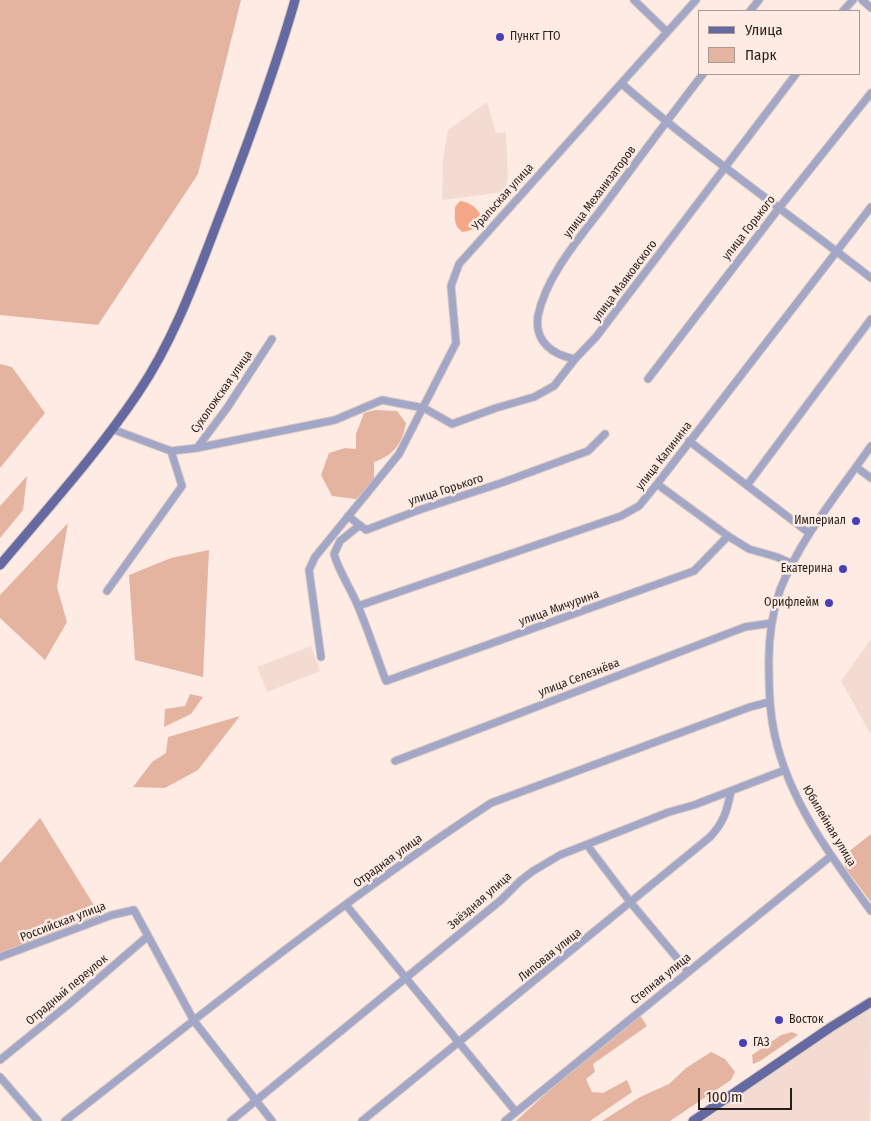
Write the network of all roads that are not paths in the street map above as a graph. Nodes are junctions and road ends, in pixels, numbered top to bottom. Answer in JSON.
{"nodes":[{"id":1,"x":297,"y":0,"type":"edge"},
{"id":2,"x":634,"y":0,"type":"edge"},
{"id":3,"x":696,"y":0,"type":"edge"},
{"id":4,"x":759,"y":0,"type":"edge"},
{"id":5,"x":853,"y":0,"type":"edge"},
{"id":6,"x":862,"y":0,"type":"edge"},
{"id":7,"x":871,"y":8,"type":"edge"},
{"id":8,"x":751,"y":10,"type":"edge"},
{"id":9,"x":844,"y":10,"type":"edge"},
{"id":10,"x":667,"y":32,"type":"junction"},
{"id":11,"x":702,"y":75,"type":"edge"},
{"id":12,"x":795,"y":75,"type":"edge"},
{"id":13,"x":622,"y":84,"type":"junction"},
{"id":14,"x":871,"y":94,"type":"edge"},
{"id":15,"x":666,"y":122,"type":"junction"},
{"id":16,"x":724,"y":168,"type":"junction"},
{"id":17,"x":871,"y":207,"type":"edge"},
{"id":18,"x":779,"y":208,"type":"junction"},
{"id":19,"x":836,"y":250,"type":"junction"},
{"id":20,"x":871,"y":278,"type":"edge"},
{"id":21,"x":871,"y":319,"type":"edge"},
{"id":22,"x":272,"y":339,"type":"dead end"},
{"id":23,"x":575,"y":360,"type":"junction"},
{"id":24,"x":648,"y":379,"type":"dead end"},
{"id":25,"x":424,"y":408,"type":"junction"},
{"id":26,"x":112,"y":429,"type":"junction"},
{"id":27,"x":605,"y":434,"type":"dead end"},
{"id":28,"x":689,"y":441,"type":"junction"},
{"id":29,"x":871,"y":446,"type":"edge"},
{"id":30,"x":197,"y":448,"type":"junction"},
{"id":31,"x":171,"y":452,"type":"junction"},
{"id":32,"x":856,"y":467,"type":"junction"},
{"id":33,"x":871,"y":478,"type":"edge"},
{"id":34,"x":657,"y":484,"type":"junction"},
{"id":35,"x":748,"y":484,"type":"junction"},
{"id":36,"x":348,"y":516,"type":"junction"},
{"id":37,"x":360,"y":525,"type":"junction"},
{"id":38,"x":809,"y":533,"type":"junction"},
{"id":39,"x":728,"y":536,"type":"junction"},
{"id":40,"x":792,"y":564,"type":"junction"},
{"id":41,"x":0,"y":565,"type":"edge"},
{"id":42,"x":107,"y":591,"type":"dead end"},
{"id":43,"x":358,"y":606,"type":"junction"},
{"id":44,"x":772,"y":623,"type":"junction"},
{"id":45,"x":322,"y":656,"type":"dead end"},
{"id":46,"x":770,"y":702,"type":"junction"},
{"id":47,"x":396,"y":760,"type":"dead end"},
{"id":48,"x":785,"y":770,"type":"junction"},
{"id":49,"x":731,"y":791,"type":"junction"},
{"id":50,"x":587,"y":845,"type":"junction"},
{"id":51,"x":832,"y":856,"type":"junction"},
{"id":52,"x":631,"y":904,"type":"junction"},
{"id":53,"x":346,"y":905,"type":"junction"},
{"id":54,"x":871,"y":911,"type":"edge"},
{"id":55,"x":148,"y":936,"type":"junction"},
{"id":56,"x":0,"y":957,"type":"edge"},
{"id":57,"x":688,"y":971,"type":"junction"},
{"id":58,"x":405,"y":978,"type":"junction"},
{"id":59,"x":871,"y":1002,"type":"edge"},
{"id":60,"x":194,"y":1021,"type":"junction"},
{"id":61,"x":459,"y":1043,"type":"junction"},
{"id":62,"x":0,"y":1060,"type":"edge"},
{"id":63,"x":0,"y":1077,"type":"edge"},
{"id":64,"x":255,"y":1101,"type":"junction"},
{"id":65,"x":516,"y":1112,"type":"junction"},
{"id":66,"x":38,"y":1121,"type":"edge"},
{"id":67,"x":65,"y":1121,"type":"edge"},
{"id":68,"x":231,"y":1121,"type":"edge"},
{"id":69,"x":272,"y":1121,"type":"edge"},
{"id":70,"x":362,"y":1121,"type":"edge"},
{"id":71,"x":505,"y":1121,"type":"edge"},
{"id":72,"x":693,"y":1121,"type":"edge"}],
"edges":[{"from":1,"to":26,"type":"main road"},
{"from":2,"to":10,"type":"street"},
{"from":3,"to":10,"type":"street","name":"Уральская улица"},
{"from":4,"to":8,"type":"street"},
{"from":5,"to":9,"type":"street"},
{"from":6,"to":7,"type":"street"},
{"from":10,"to":13,"type":"street","name":"Уральская улица"},
{"from":11,"to":15,"type":"street","name":"улица Механизаторов"},
{"from":12,"to":16,"type":"street","name":"улица Маяковского"},
{"from":13,"to":15,"type":"street"},
{"from":13,"to":25,"type":"street","name":"Уральская улица"},
{"from":14,"to":18,"type":"street","name":"улица Горького"},
{"from":15,"to":16,"type":"street"},
{"from":15,"to":23,"type":"street","name":"улица Механизаторов"},
{"from":16,"to":18,"type":"street"},
{"from":16,"to":23,"type":"street","name":"улица Маяковского"},
{"from":17,"to":19,"type":"street","name":"улица Калинина"},
{"from":18,"to":19,"type":"street"},
{"from":18,"to":24,"type":"street","name":"улица Горького"},
{"from":19,"to":20,"type":"street"},
{"from":19,"to":28,"type":"street","name":"улица Калинина"},
{"from":21,"to":35,"type":"street"},
{"from":22,"to":30,"type":"street","name":"Сухоложская улица"},
{"from":23,"to":25,"type":"street","name":"улица Маяковского"},
{"from":25,"to":30,"type":"street","name":"улица Маяковского"},
{"from":25,"to":36,"type":"street","name":"Уральская улица"},
{"from":26,"to":31,"type":"street"},
{"from":26,"to":41,"type":"main road"},
{"from":27,"to":37,"type":"street","name":"улица Горького"},
{"from":28,"to":34,"type":"street","name":"улица Калинина"},
{"from":28,"to":35,"type":"street"},
{"from":29,"to":32,"type":"street","name":"Юбилейная улица"},
{"from":30,"to":31,"type":"street","name":"Сухоложская улица"},
{"from":31,"to":42,"type":"street"},
{"from":32,"to":33,"type":"street"},
{"from":32,"to":38,"type":"street","name":"Юбилейная улица"},
{"from":34,"to":39,"type":"street"},
{"from":34,"to":43,"type":"street","name":"улица Калинина"},
{"from":35,"to":38,"type":"street"},
{"from":36,"to":37,"type":"street"},
{"from":36,"to":45,"type":"street","name":"Уральская улица"},
{"from":37,"to":43,"type":"street"},
{"from":38,"to":40,"type":"street","name":"Юбилейная улица"},
{"from":39,"to":40,"type":"street"},
{"from":39,"to":43,"type":"street","name":"улица Мичурина"},
{"from":40,"to":44,"type":"street","name":"Юбилейная улица"},
{"from":44,"to":46,"type":"street","name":"Юбилейная улица"},
{"from":44,"to":47,"type":"street","name":"улица Селезнёва"},
{"from":46,"to":48,"type":"street","name":"Юбилейная улица"},
{"from":46,"to":53,"type":"street","name":"Отрадная улица"},
{"from":48,"to":49,"type":"street","name":"Звёздная улица"},
{"from":48,"to":51,"type":"street","name":"Юбилейная улица"},
{"from":49,"to":50,"type":"street","name":"Звёздная улица"},
{"from":49,"to":52,"type":"street","name":"Липовая улица"},
{"from":50,"to":52,"type":"street"},
{"from":50,"to":58,"type":"street","name":"Звёздная улица"},
{"from":51,"to":54,"type":"street","name":"Юбилейная улица"},
{"from":51,"to":57,"type":"street","name":"Степная улица"},
{"from":52,"to":57,"type":"street"},
{"from":52,"to":61,"type":"street","name":"Липовая улица"},
{"from":53,"to":58,"type":"street"},
{"from":53,"to":60,"type":"street","name":"Отрадная улица"},
{"from":55,"to":56,"type":"street","name":"Российская улица"},
{"from":55,"to":60,"type":"street"},
{"from":55,"to":62,"type":"street","name":"Отрадный переулок"},
{"from":57,"to":65,"type":"street","name":"Степная улица"},
{"from":58,"to":61,"type":"street"},
{"from":58,"to":64,"type":"street","name":"Звёздная улица"},
{"from":59,"to":72,"type":"main road"},
{"from":60,"to":64,"type":"street"},
{"from":60,"to":67,"type":"street","name":"Отрадная улица"},
{"from":61,"to":65,"type":"street"},
{"from":61,"to":70,"type":"street","name":"Липовая улица"},
{"from":63,"to":66,"type":"street"},
{"from":64,"to":68,"type":"street","name":"Звёздная улица"},
{"from":64,"to":69,"type":"street"},
{"from":65,"to":71,"type":"street","name":"Степная улица"}]}
